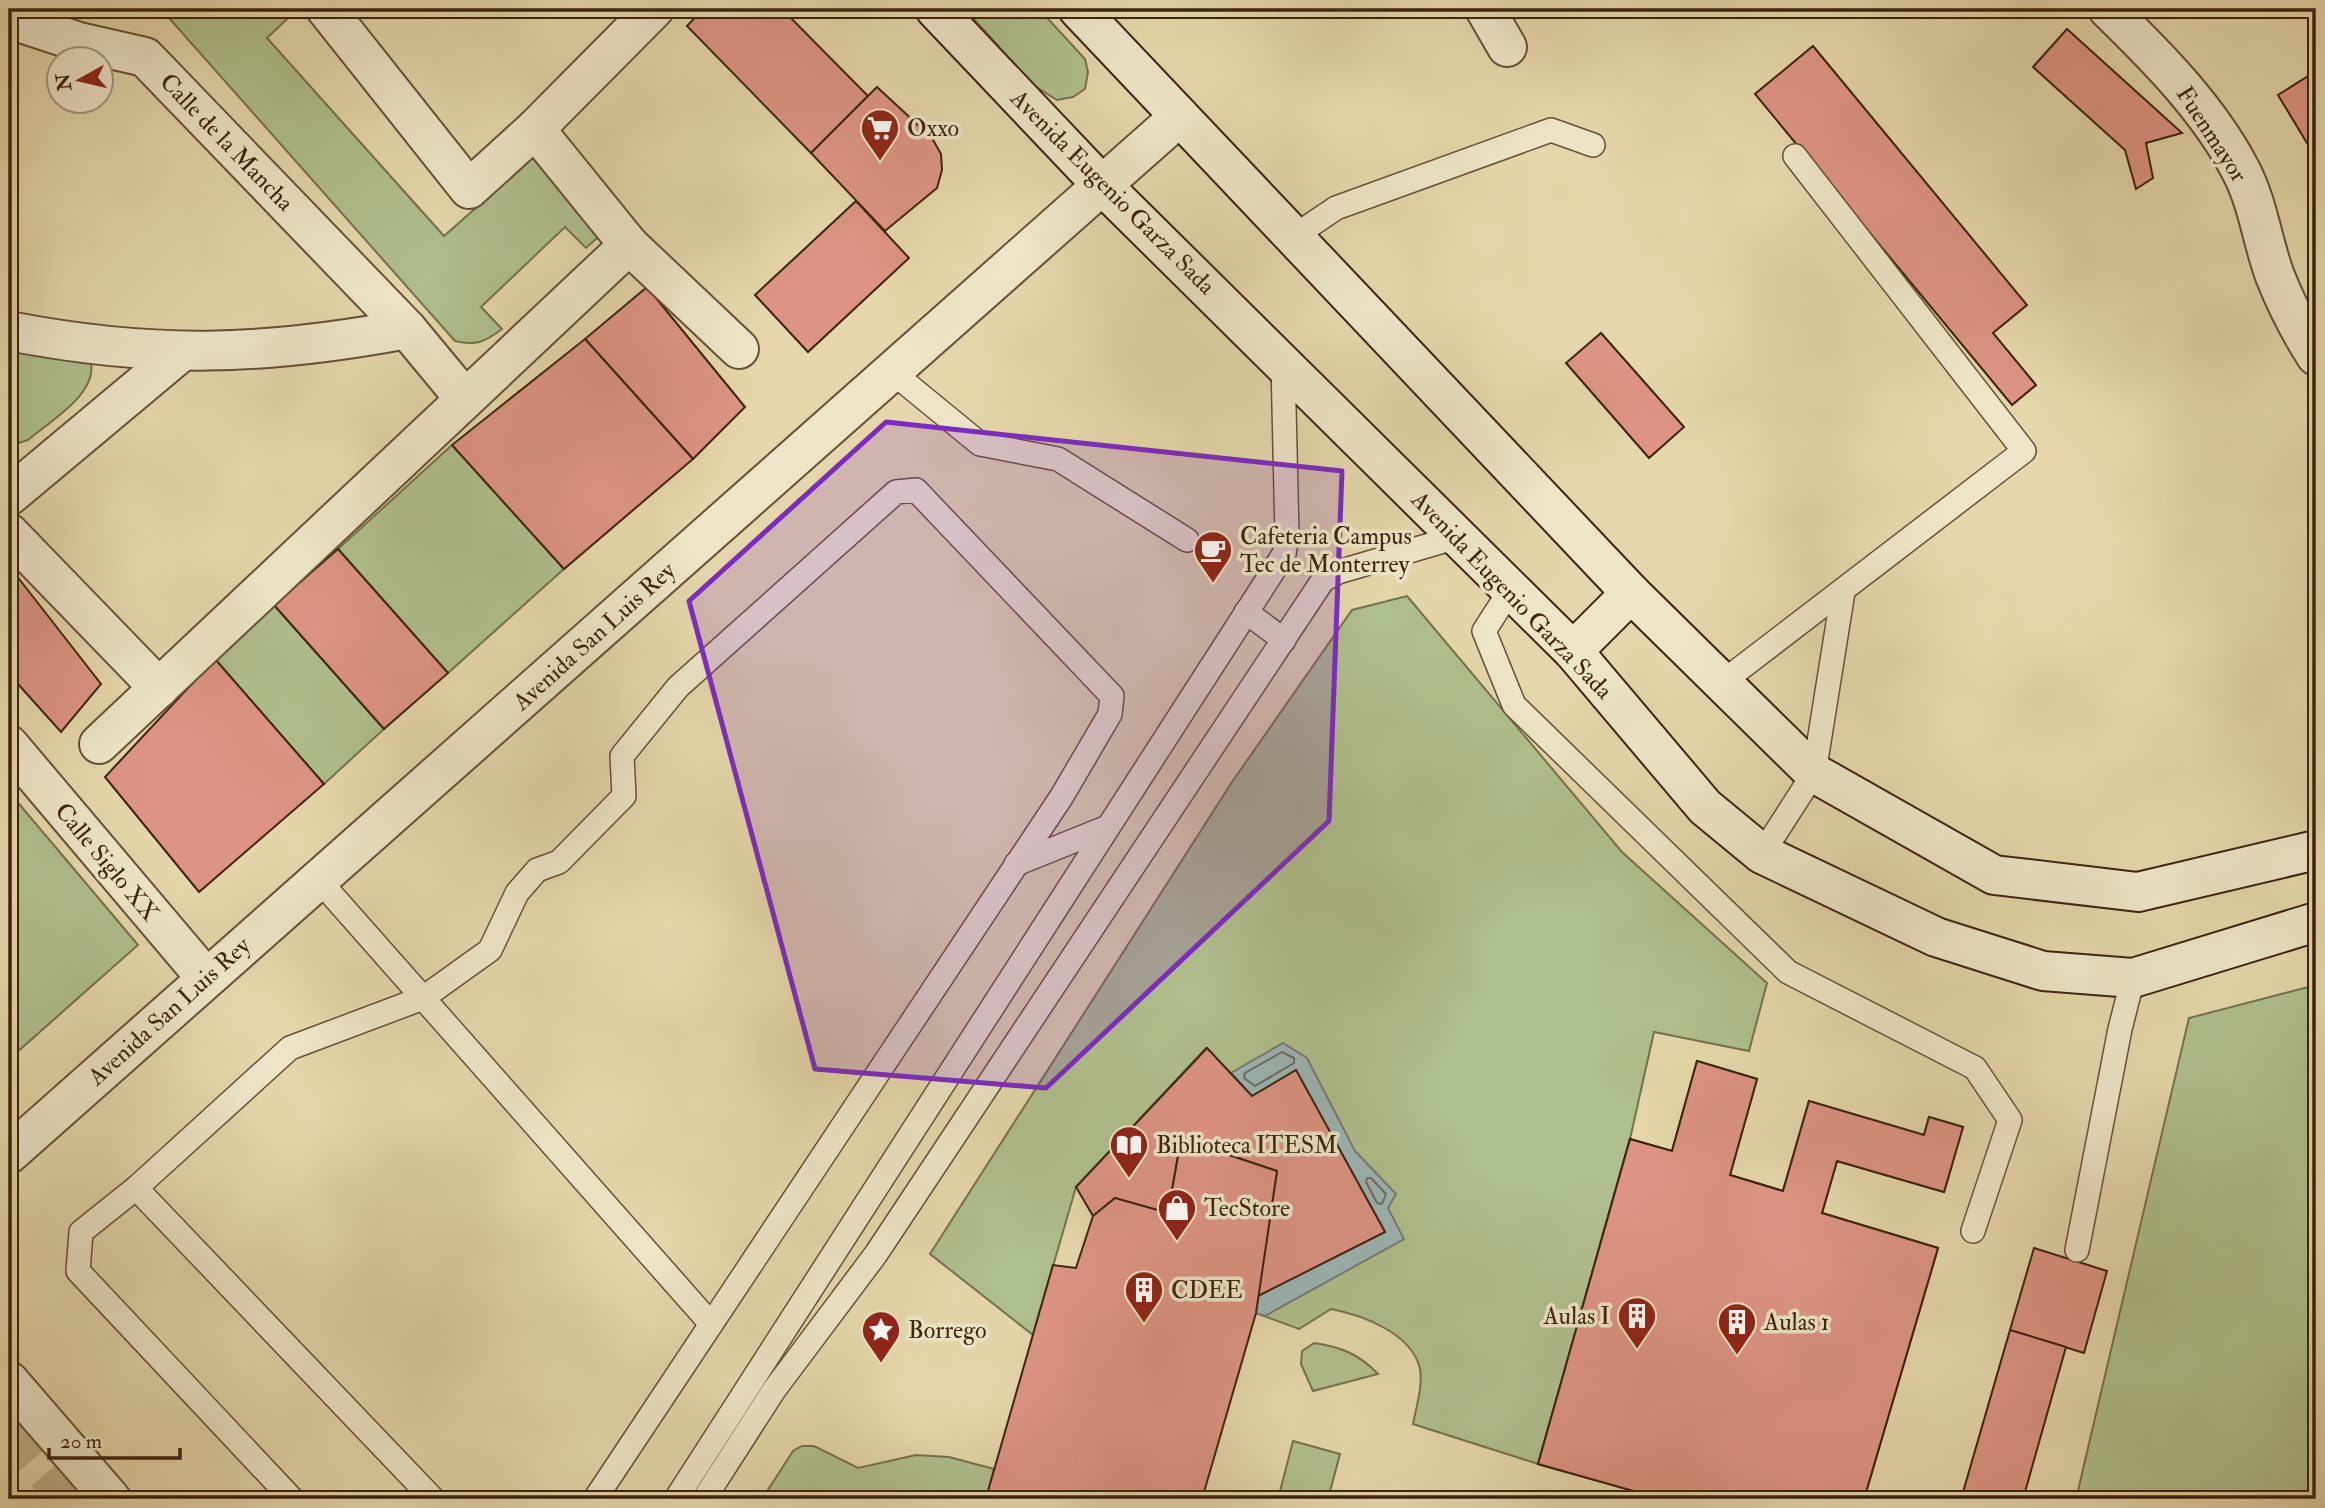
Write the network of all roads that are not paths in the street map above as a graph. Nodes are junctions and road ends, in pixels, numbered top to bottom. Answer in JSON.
{"nodes":[{"id":1,"x":326,"y":9,"type":"edge"},
{"id":2,"x":654,"y":9,"type":"edge"},
{"id":3,"x":935,"y":9,"type":"edge"},
{"id":4,"x":1078,"y":9,"type":"edge"},
{"id":5,"x":1485,"y":9,"type":"edge"},
{"id":6,"x":2108,"y":9,"type":"edge"},
{"id":7,"x":9,"y":19,"type":"edge"},
{"id":8,"x":1507,"y":47,"type":"dead end"},
{"id":9,"x":1179,"y":117,"type":"junction"},
{"id":10,"x":535,"y":129,"type":"junction"},
{"id":11,"x":1593,"y":145,"type":"dead end"},
{"id":12,"x":1795,"y":156,"type":"dead end"},
{"id":13,"x":1101,"y":184,"type":"junction"},
{"id":14,"x":1293,"y":237,"type":"junction"},
{"id":15,"x":629,"y":245,"type":"junction"},
{"id":16,"x":407,"y":329,"type":"junction"},
{"id":17,"x":9,"y":331,"type":"edge"},
{"id":18,"x":739,"y":349,"type":"dead end"},
{"id":19,"x":180,"y":353,"type":"junction"},
{"id":20,"x":2316,"y":356,"type":"edge"},
{"id":21,"x":1283,"y":363,"type":"junction"},
{"id":22,"x":891,"y":371,"type":"junction"},
{"id":23,"x":466,"y":399,"type":"junction"},
{"id":24,"x":9,"y":496,"type":"edge"},
{"id":25,"x":9,"y":533,"type":"edge"},
{"id":26,"x":1457,"y":537,"type":"junction"},
{"id":27,"x":1187,"y":540,"type":"dead end"},
{"id":28,"x":1511,"y":589,"type":"junction"},
{"id":29,"x":1843,"y":592,"type":"junction"},
{"id":30,"x":1631,"y":593,"type":"junction"},
{"id":31,"x":1246,"y":612,"type":"junction"},
{"id":32,"x":1283,"y":640,"type":"junction"},
{"id":33,"x":1573,"y":650,"type":"junction"},
{"id":34,"x":1720,"y":684,"type":"junction"},
{"id":35,"x":159,"y":688,"type":"junction"},
{"id":36,"x":99,"y":744,"type":"dead end"},
{"id":37,"x":9,"y":745,"type":"edge"},
{"id":38,"x":1814,"y":773,"type":"junction"},
{"id":39,"x":1108,"y":827,"type":"junction"},
{"id":40,"x":2316,"y":850,"type":"edge"},
{"id":41,"x":1762,"y":854,"type":"junction"},
{"id":42,"x":1016,"y":864,"type":"junction"},
{"id":43,"x":318,"y":878,"type":"junction"},
{"id":44,"x":2316,"y":922,"type":"edge"},
{"id":45,"x":206,"y":978,"type":"junction"},
{"id":46,"x":2133,"y":978,"type":"junction"},
{"id":47,"x":423,"y":998,"type":"junction"},
{"id":48,"x":9,"y":1154,"type":"edge"},
{"id":49,"x":136,"y":1188,"type":"junction"},
{"id":50,"x":1973,"y":1231,"type":"dead end"},
{"id":51,"x":2077,"y":1250,"type":"dead end"},
{"id":52,"x":711,"y":1324,"type":"junction"},
{"id":53,"x":9,"y":1381,"type":"edge"},
{"id":54,"x":111,"y":1499,"type":"edge"},
{"id":55,"x":292,"y":1499,"type":"edge"},
{"id":56,"x":433,"y":1499,"type":"edge"},
{"id":57,"x":595,"y":1499,"type":"edge"},
{"id":58,"x":676,"y":1499,"type":"edge"},
{"id":59,"x":704,"y":1499,"type":"edge"}],
"edges":[{"from":1,"to":10,"type":"street"},
{"from":2,"to":10,"type":"street"},
{"from":3,"to":13,"type":"street","name":"Avenida Eugenio Garza Sada"},
{"from":4,"to":9,"type":"street"},
{"from":5,"to":8,"type":"street"},
{"from":6,"to":20,"type":"street","name":"Fuenmayor"},
{"from":7,"to":16,"type":"street","name":"Calle de la Mancha"},
{"from":9,"to":13,"type":"street","name":"Avenida San Luis Rey"},
{"from":9,"to":14,"type":"street"},
{"from":10,"to":15,"type":"street"},
{"from":11,"to":14,"type":"lane"},
{"from":12,"to":29,"type":"lane"},
{"from":13,"to":21,"type":"street","name":"Avenida Eugenio Garza Sada"},
{"from":13,"to":22,"type":"street","name":"Avenida San Luis Rey"},
{"from":14,"to":30,"type":"street"},
{"from":15,"to":18,"type":"street"},
{"from":15,"to":23,"type":"street"},
{"from":16,"to":19,"type":"street"},
{"from":16,"to":23,"type":"street","name":"Calle de la Mancha"},
{"from":17,"to":19,"type":"street"},
{"from":19,"to":24,"type":"street"},
{"from":21,"to":26,"type":"street","name":"Avenida Eugenio Garza Sada"},
{"from":21,"to":31,"type":"lane"},
{"from":22,"to":27,"type":"lane"},
{"from":22,"to":43,"type":"street","name":"Avenida San Luis Rey"},
{"from":23,"to":35,"type":"street"},
{"from":25,"to":35,"type":"street"},
{"from":26,"to":28,"type":"street","name":"Avenida Eugenio Garza Sada"},
{"from":26,"to":32,"type":"lane"},
{"from":28,"to":33,"type":"street","name":"Avenida Eugenio Garza Sada"},
{"from":28,"to":50,"type":"lane"},
{"from":29,"to":34,"type":"lane"},
{"from":29,"to":38,"type":"lane"},
{"from":30,"to":33,"type":"street"},
{"from":30,"to":34,"type":"street"},
{"from":31,"to":32,"type":"lane"},
{"from":31,"to":39,"type":"lane"},
{"from":32,"to":59,"type":"lane"},
{"from":33,"to":41,"type":"street","name":"Avenida Eugenio Garza Sada"},
{"from":34,"to":38,"type":"street"},
{"from":35,"to":36,"type":"street"},
{"from":37,"to":45,"type":"street","name":"Calle Siglo XX"},
{"from":38,"to":40,"type":"street"},
{"from":38,"to":41,"type":"lane"},
{"from":39,"to":42,"type":"lane"},
{"from":39,"to":58,"type":"lane"},
{"from":41,"to":46,"type":"street","name":"Avenida Eugenio Garza Sada"},
{"from":42,"to":47,"type":"lane"},
{"from":42,"to":52,"type":"lane"},
{"from":43,"to":45,"type":"street","name":"Avenida San Luis Rey"},
{"from":43,"to":47,"type":"lane"},
{"from":44,"to":46,"type":"street","name":"Avenida Eugenio Garza Sada"},
{"from":45,"to":48,"type":"street","name":"Avenida San Luis Rey"},
{"from":46,"to":51,"type":"lane"},
{"from":47,"to":49,"type":"lane"},
{"from":47,"to":52,"type":"lane"},
{"from":49,"to":55,"type":"lane"},
{"from":49,"to":56,"type":"lane"},
{"from":52,"to":57,"type":"lane"},
{"from":53,"to":54,"type":"street"}]}
